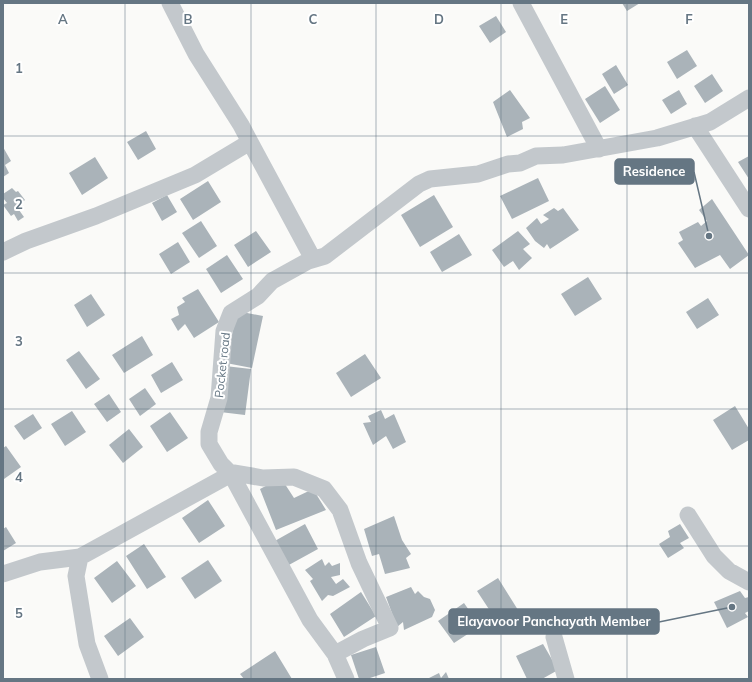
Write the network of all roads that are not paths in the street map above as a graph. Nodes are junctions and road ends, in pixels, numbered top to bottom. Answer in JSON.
{"nodes":[{"id":1,"x":170,"y":3,"type":"edge"},
{"id":2,"x":521,"y":3,"type":"edge"},
{"id":3,"x":749,"y":98,"type":"edge"},
{"id":4,"x":695,"y":126,"type":"junction"},
{"id":5,"x":250,"y":142,"type":"junction"},
{"id":6,"x":599,"y":148,"type":"junction"},
{"id":7,"x":749,"y":209,"type":"edge"},
{"id":8,"x":3,"y":252,"type":"edge"},
{"id":9,"x":313,"y":259,"type":"junction"},
{"id":10,"x":231,"y":474,"type":"junction"},
{"id":11,"x":688,"y":515,"type":"dead end"},
{"id":12,"x":80,"y":558,"type":"junction"},
{"id":13,"x":3,"y":574,"type":"edge"},
{"id":14,"x":749,"y":582,"type":"edge"},
{"id":15,"x":554,"y":636,"type":"dead end"},
{"id":16,"x":335,"y":654,"type":"junction"},
{"id":17,"x":100,"y":679,"type":"edge"},
{"id":18,"x":346,"y":679,"type":"edge"},
{"id":19,"x":566,"y":679,"type":"edge"}],
"edges":[{"from":1,"to":5,"type":"street"},
{"from":2,"to":6,"type":"street"},
{"from":3,"to":4,"type":"street"},
{"from":4,"to":6,"type":"street"},
{"from":4,"to":7,"type":"street"},
{"from":5,"to":8,"type":"street"},
{"from":5,"to":9,"type":"street"},
{"from":6,"to":9,"type":"street","name":"Pocket road"},
{"from":9,"to":10,"type":"street","name":"Pocket road"},
{"from":10,"to":12,"type":"street"},
{"from":10,"to":16,"type":"street","name":"Pocket road"},
{"from":10,"to":16,"type":"street"},
{"from":11,"to":14,"type":"street"},
{"from":12,"to":13,"type":"street"},
{"from":12,"to":17,"type":"street"},
{"from":15,"to":19,"type":"street"},
{"from":16,"to":18,"type":"street","name":"Pocket road"}]}
